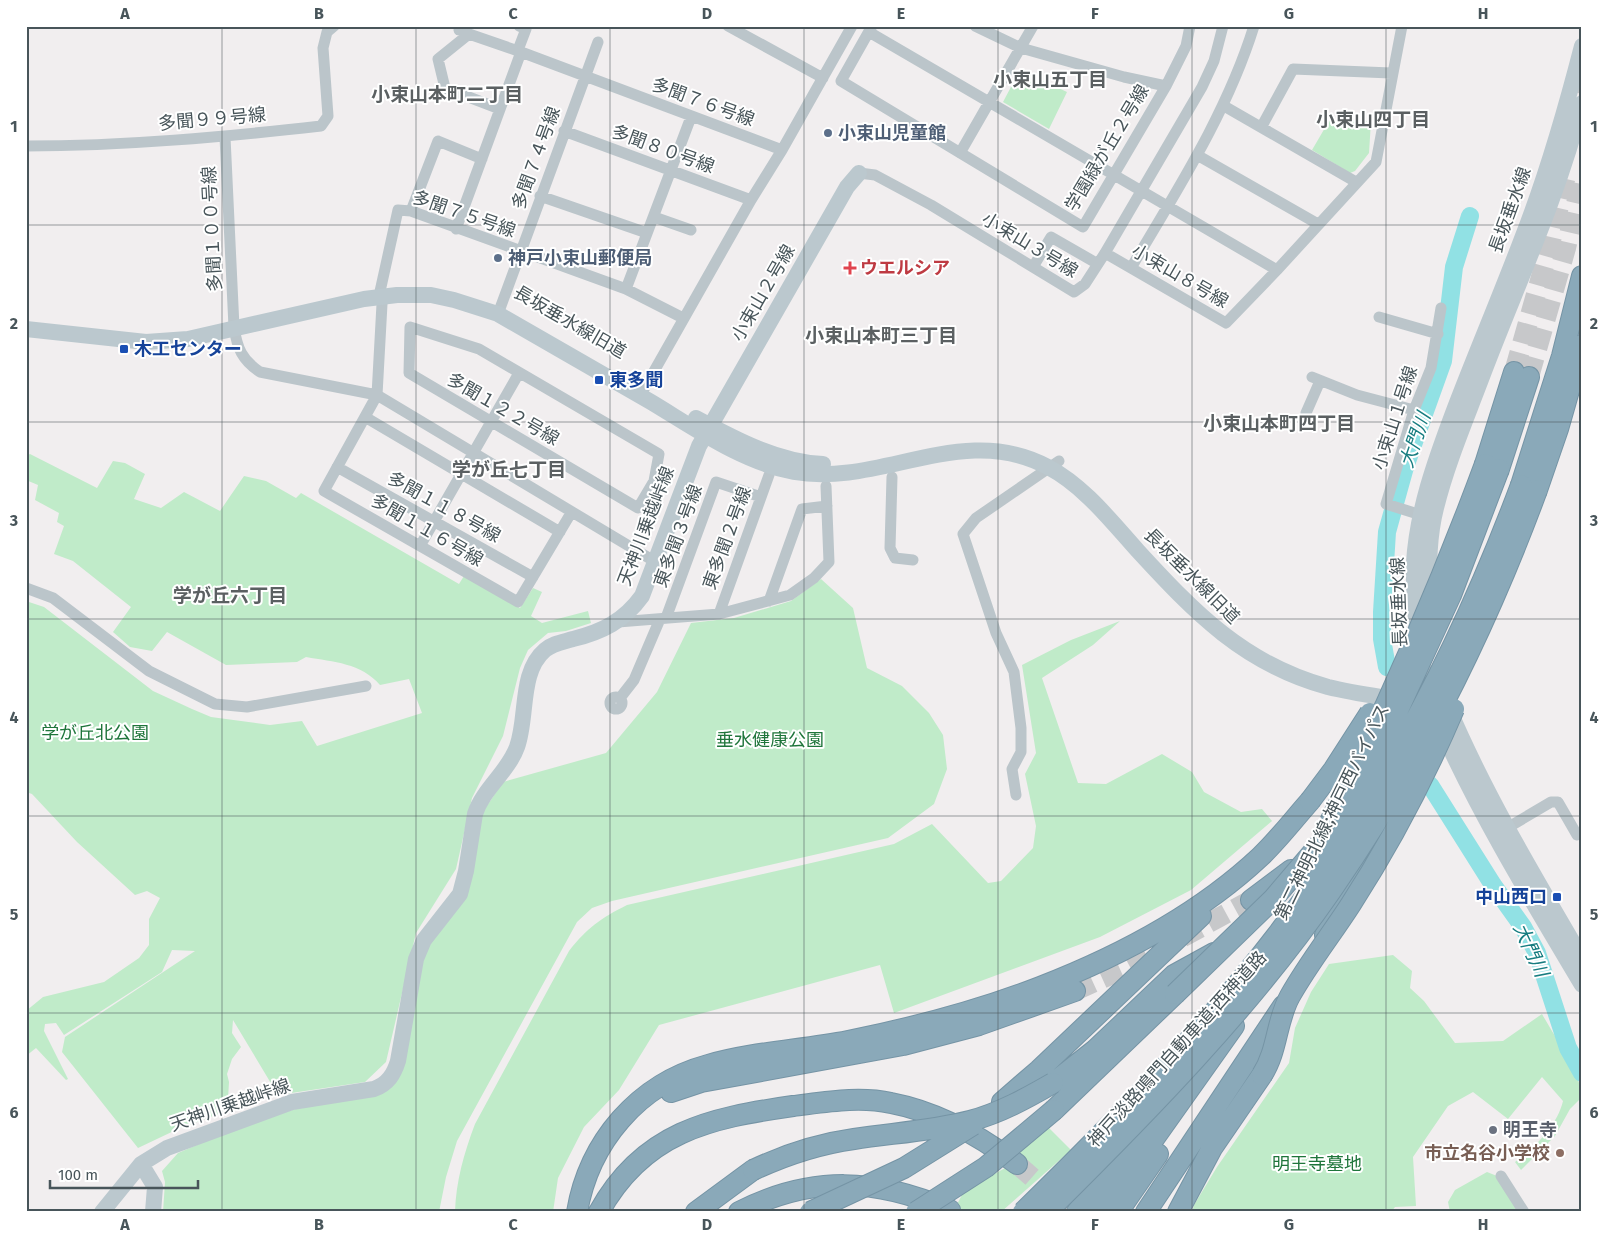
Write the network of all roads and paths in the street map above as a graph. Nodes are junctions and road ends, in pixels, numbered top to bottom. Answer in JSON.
{"nodes":[{"id":1,"x":334,"y":26,"type":"edge"},
{"id":2,"x":519,"y":26,"type":"edge"},
{"id":3,"x":728,"y":26,"type":"edge"},
{"id":4,"x":852,"y":26,"type":"edge"},
{"id":5,"x":975,"y":26,"type":"edge"},
{"id":6,"x":1033,"y":26,"type":"edge"},
{"id":7,"x":1190,"y":26,"type":"edge"},
{"id":8,"x":1224,"y":26,"type":"edge"},
{"id":9,"x":1254,"y":26,"type":"edge"},
{"id":10,"x":1402,"y":26,"type":"edge"},
{"id":11,"x":461,"y":29,"type":"edge"},
{"id":12,"x":871,"y":29,"type":"edge"},
{"id":13,"x":598,"y":42,"type":"dead end"},
{"id":14,"x":1582,"y":46,"type":"edge"},
{"id":15,"x":1021,"y":48,"type":"junction"},
{"id":16,"x":519,"y":51,"type":"junction"},
{"id":17,"x":1391,"y":73,"type":"junction"},
{"id":18,"x":585,"y":76,"type":"junction"},
{"id":19,"x":823,"y":78,"type":"junction"},
{"id":20,"x":1166,"y":86,"type":"junction"},
{"id":21,"x":988,"y":103,"type":"junction"},
{"id":22,"x":1582,"y":103,"type":"edge"},
{"id":23,"x":1224,"y":106,"type":"junction"},
{"id":24,"x":500,"y":109,"type":"junction"},
{"id":25,"x":691,"y":117,"type":"junction"},
{"id":26,"x":1262,"y":126,"type":"junction"},
{"id":27,"x":564,"y":131,"type":"junction"},
{"id":28,"x":225,"y":137,"type":"junction"},
{"id":29,"x":26,"y":146,"type":"edge"},
{"id":30,"x":782,"y":150,"type":"junction"},
{"id":31,"x":960,"y":153,"type":"junction"},
{"id":32,"x":1196,"y":155,"type":"junction"},
{"id":33,"x":482,"y":159,"type":"junction"},
{"id":34,"x":671,"y":171,"type":"junction"},
{"id":35,"x":859,"y":173,"type":"joint"},
{"id":36,"x":1114,"y":175,"type":"junction"},
{"id":37,"x":1356,"y":182,"type":"junction"},
{"id":38,"x":1142,"y":191,"type":"junction"},
{"id":39,"x":540,"y":196,"type":"junction"},
{"id":40,"x":751,"y":200,"type":"junction"},
{"id":41,"x":1167,"y":207,"type":"junction"},
{"id":42,"x":410,"y":211,"type":"junction"},
{"id":43,"x":654,"y":217,"type":"junction"},
{"id":44,"x":1318,"y":224,"type":"junction"},
{"id":45,"x":456,"y":229,"type":"junction"},
{"id":46,"x":691,"y":230,"type":"dead end"},
{"id":47,"x":647,"y":233,"type":"junction"},
{"id":48,"x":520,"y":252,"type":"junction"},
{"id":49,"x":1105,"y":253,"type":"junction"},
{"id":50,"x":1098,"y":264,"type":"junction"},
{"id":51,"x":1033,"y":268,"type":"junction"},
{"id":52,"x":1131,"y":268,"type":"junction"},
{"id":53,"x":1277,"y":270,"type":"junction"},
{"id":54,"x":1582,"y":276,"type":"edge"},
{"id":55,"x":626,"y":289,"type":"junction"},
{"id":56,"x":380,"y":296,"type":"junction"},
{"id":57,"x":1442,"y":308,"type":"dead end"},
{"id":58,"x":500,"y":310,"type":"junction"},
{"id":59,"x":1379,"y":317,"type":"dead end"},
{"id":60,"x":683,"y":318,"type":"junction"},
{"id":61,"x":26,"y":320,"type":"edge"},
{"id":62,"x":235,"y":323,"type":"junction"},
{"id":63,"x":26,"y":328,"type":"edge"},
{"id":64,"x":1438,"y":334,"type":"junction"},
{"id":65,"x":1582,"y":345,"type":"edge"},
{"id":66,"x":519,"y":373,"type":"junction"},
{"id":67,"x":1522,"y":375,"type":"tunnel mouth"},
{"id":68,"x":643,"y":393,"type":"junction"},
{"id":69,"x":377,"y":395,"type":"junction"},
{"id":70,"x":1414,"y":410,"type":"junction"},
{"id":71,"x":1306,"y":413,"type":"dead end"},
{"id":72,"x":365,"y":417,"type":"junction"},
{"id":73,"x":491,"y":421,"type":"junction"},
{"id":74,"x":708,"y":430,"type":"junction"},
{"id":75,"x":472,"y":453,"type":"junction"},
{"id":76,"x":1054,"y":464,"type":"junction"},
{"id":77,"x":1492,"y":466,"type":"junction"},
{"id":78,"x":337,"y":467,"type":"junction"},
{"id":79,"x":461,"y":474,"type":"junction"},
{"id":80,"x":769,"y":474,"type":"dead end"},
{"id":81,"x":892,"y":477,"type":"dead end"},
{"id":82,"x":826,"y":486,"type":"dead end"},
{"id":83,"x":1529,"y":488,"type":"junction"},
{"id":84,"x":761,"y":497,"type":"junction"},
{"id":85,"x":827,"y":506,"type":"junction"},
{"id":86,"x":571,"y":513,"type":"junction"},
{"id":87,"x":1421,"y":514,"type":"junction"},
{"id":88,"x":434,"y":521,"type":"junction"},
{"id":89,"x":560,"y":532,"type":"junction"},
{"id":90,"x":420,"y":546,"type":"junction"},
{"id":91,"x":1507,"y":547,"type":"junction"},
{"id":92,"x":913,"y":560,"type":"dead end"},
{"id":93,"x":654,"y":561,"type":"junction"},
{"id":94,"x":533,"y":577,"type":"junction"},
{"id":95,"x":26,"y":588,"type":"edge"},
{"id":96,"x":769,"y":601,"type":"junction"},
{"id":97,"x":719,"y":614,"type":"junction"},
{"id":98,"x":663,"y":618,"type":"junction"},
{"id":99,"x":618,"y":622,"type":"junction"},
{"id":100,"x":366,"y":686,"type":"dead end"},
{"id":101,"x":620,"y":698,"type":"dead end"},
{"id":102,"x":1435,"y":700,"type":"junction"},
{"id":103,"x":1016,"y":795,"type":"dead end"},
{"id":104,"x":1507,"y":828,"type":"junction"},
{"id":105,"x":1577,"y":835,"type":"dead end"},
{"id":106,"x":1261,"y":856,"type":"junction"},
{"id":107,"x":1251,"y":900,"type":"tunnel mouth"},
{"id":108,"x":1274,"y":946,"type":"junction"},
{"id":109,"x":1577,"y":963,"type":"edge"},
{"id":110,"x":1582,"y":985,"type":"edge"},
{"id":111,"x":1170,"y":988,"type":"junction"},
{"id":112,"x":1075,"y":991,"type":"tunnel mouth"},
{"id":113,"x":1291,"y":998,"type":"junction"},
{"id":114,"x":1234,"y":1025,"type":"junction"},
{"id":115,"x":141,"y":1164,"type":"junction"},
{"id":116,"x":1017,"y":1164,"type":"tunnel mouth"},
{"id":117,"x":1501,"y":1176,"type":"dead end"},
{"id":118,"x":950,"y":1210,"type":"dead end"},
{"id":119,"x":102,"y":1212,"type":"edge"},
{"id":120,"x":153,"y":1212,"type":"edge"},
{"id":121,"x":577,"y":1212,"type":"edge"},
{"id":122,"x":599,"y":1212,"type":"edge"},
{"id":123,"x":696,"y":1212,"type":"edge"},
{"id":124,"x":739,"y":1212,"type":"edge"},
{"id":125,"x":810,"y":1212,"type":"edge"},
{"id":126,"x":916,"y":1212,"type":"edge"},
{"id":127,"x":1023,"y":1212,"type":"edge"},
{"id":128,"x":1047,"y":1212,"type":"edge"},
{"id":129,"x":1077,"y":1212,"type":"edge"},
{"id":130,"x":1097,"y":1212,"type":"edge"},
{"id":131,"x":1118,"y":1212,"type":"edge"},
{"id":132,"x":1146,"y":1212,"type":"edge"},
{"id":133,"x":1178,"y":1212,"type":"edge"},
{"id":134,"x":1524,"y":1212,"type":"edge"}],
"edges":[{"from":1,"to":28,"type":"street","name":"多聞９９号線"},
{"from":2,"to":16,"type":"street"},
{"from":3,"to":19,"type":"street"},
{"from":4,"to":19,"type":"street"},
{"from":5,"to":15,"type":"street"},
{"from":6,"to":15,"type":"street"},
{"from":7,"to":20,"type":"street","name":"学園緑が丘２号線"},
{"from":8,"to":38,"type":"street","name":"小束山３号線"},
{"from":9,"to":23,"type":"street"},
{"from":10,"to":17,"type":"street"},
{"from":11,"to":16,"type":"street","name":"多聞７６号線"},
{"from":11,"to":24,"type":"street"},
{"from":12,"to":21,"type":"street"},
{"from":12,"to":31,"type":"street","name":"学園緑が丘２号線"},
{"from":13,"to":18,"type":"street","name":"多聞７４号線"},
{"from":14,"to":87,"type":"street","name":"長坂垂水線"},
{"from":15,"to":20,"type":"street"},
{"from":15,"to":21,"type":"street"},
{"from":16,"to":18,"type":"street","name":"多聞７６号線"},
{"from":16,"to":24,"type":"street"},
{"from":17,"to":26,"type":"street"},
{"from":17,"to":37,"type":"street"},
{"from":18,"to":25,"type":"street","name":"多聞７６号線"},
{"from":18,"to":27,"type":"street","name":"多聞７４号線"},
{"from":19,"to":30,"type":"street"},
{"from":20,"to":36,"type":"street","name":"学園緑が丘２号線"},
{"from":21,"to":31,"type":"street"},
{"from":21,"to":36,"type":"street"},
{"from":22,"to":102,"type":"street","name":"長坂垂水線"},
{"from":23,"to":26,"type":"street"},
{"from":23,"to":32,"type":"street"},
{"from":24,"to":33,"type":"street"},
{"from":25,"to":30,"type":"street","name":"多聞７６号線"},
{"from":25,"to":34,"type":"street"},
{"from":26,"to":37,"type":"street"},
{"from":27,"to":34,"type":"street","name":"多聞８０号線"},
{"from":27,"to":39,"type":"street","name":"多聞７４号線"},
{"from":28,"to":29,"type":"street","name":"多聞９９号線"},
{"from":28,"to":62,"type":"street","name":"多聞１００号線"},
{"from":30,"to":40,"type":"street"},
{"from":31,"to":36,"type":"street","name":"学園緑が丘２号線"},
{"from":32,"to":41,"type":"street"},
{"from":32,"to":44,"type":"street"},
{"from":33,"to":42,"type":"street"},
{"from":33,"to":45,"type":"street"},
{"from":34,"to":40,"type":"street","name":"多聞８０号線"},
{"from":34,"to":43,"type":"street"},
{"from":35,"to":51,"type":"street","name":"小束山３号線"},
{"from":35,"to":74,"type":"street","name":"小束山２号線"},
{"from":36,"to":38,"type":"street"},
{"from":37,"to":44,"type":"street"},
{"from":38,"to":41,"type":"street"},
{"from":38,"to":49,"type":"street","name":"小束山３号線"},
{"from":39,"to":47,"type":"street"},
{"from":39,"to":48,"type":"street","name":"多聞７４号線"},
{"from":40,"to":60,"type":"street"},
{"from":41,"to":52,"type":"street"},
{"from":41,"to":53,"type":"street"},
{"from":42,"to":45,"type":"street","name":"多聞７５号線"},
{"from":42,"to":56,"type":"street","name":"多聞７５号線"},
{"from":43,"to":46,"type":"street"},
{"from":43,"to":47,"type":"street"},
{"from":44,"to":53,"type":"street"},
{"from":45,"to":48,"type":"street","name":"多聞７５号線"},
{"from":47,"to":55,"type":"street"},
{"from":48,"to":55,"type":"street","name":"多聞７５号線"},
{"from":48,"to":58,"type":"street","name":"多聞７４号線"},
{"from":49,"to":50,"type":"street","name":"小束山３号線"},
{"from":49,"to":52,"type":"street","name":"小束山８号線"},
{"from":50,"to":51,"type":"street","name":"小束山３号線"},
{"from":50,"to":51,"type":"street"},
{"from":52,"to":53,"type":"street","name":"小束山８号線"},
{"from":54,"to":83,"type":"highway","name":"神戸淡路鳴門自動車道;西神道路"},
{"from":55,"to":60,"type":"street","name":"多聞７５号線"},
{"from":56,"to":58,"type":"street","name":"長坂垂水線旧道"},
{"from":56,"to":62,"type":"street","name":"長坂垂水線旧道"},
{"from":56,"to":69,"type":"street"},
{"from":57,"to":64,"type":"street","name":"小束山１号線"},
{"from":58,"to":68,"type":"street","name":"長坂垂水線旧道"},
{"from":59,"to":64,"type":"street"},
{"from":60,"to":68,"type":"street"},
{"from":61,"to":62,"type":"street","name":"長坂垂水線旧道"},
{"from":62,"to":63,"type":"street","name":"長坂垂水線旧道"},
{"from":62,"to":69,"type":"street","name":"多聞１００号線"},
{"from":64,"to":70,"type":"street","name":"小束山１号線"},
{"from":65,"to":83,"type":"highway","name":"神戸淡路鳴門自動車道;西神道路"},
{"from":66,"to":73,"type":"street"},
{"from":66,"to":73,"type":"street","name":"多聞１２２号線"},
{"from":66,"to":73,"type":"street","name":"多聞１２２号線"},
{"from":67,"to":77,"type":"highway","name":"第二神明北線;神戸西バイパス"},
{"from":68,"to":74,"type":"street","name":"長坂垂水線旧道"},
{"from":69,"to":72,"type":"street","name":"多聞１１６号線"},
{"from":69,"to":75,"type":"street"},
{"from":70,"to":71,"type":"street"},
{"from":70,"to":87,"type":"street","name":"小束山１号線"},
{"from":72,"to":78,"type":"street","name":"多聞１１６号線"},
{"from":72,"to":79,"type":"street"},
{"from":73,"to":75,"type":"street"},
{"from":74,"to":76,"type":"street","name":"長坂垂水線旧道"},
{"from":74,"to":93,"type":"street","name":"天神川乗越峠線"},
{"from":75,"to":79,"type":"street"},
{"from":75,"to":86,"type":"street"},
{"from":76,"to":102,"type":"street","name":"長坂垂水線旧道"},
{"from":76,"to":103,"type":"street"},
{"from":77,"to":106,"type":"highway","bridge":true},
{"from":77,"to":108,"type":"highway","name":"第二神明北線;神戸西バイパス","bridge":true},
{"from":78,"to":88,"type":"street","name":"多聞１１８号線"},
{"from":78,"to":90,"type":"street","name":"多聞１１６号線"},
{"from":79,"to":88,"type":"street"},
{"from":79,"to":89,"type":"street"},
{"from":80,"to":84,"type":"street","name":"東多聞２号線"},
{"from":81,"to":92,"type":"street"},
{"from":82,"to":85,"type":"street"},
{"from":83,"to":91,"type":"highway","name":"神戸淡路鳴門自動車道;西神道路","bridge":true},
{"from":84,"to":97,"type":"street","name":"東多聞２号線"},
{"from":84,"to":98,"type":"street","name":"東多聞３号線"},
{"from":85,"to":96,"type":"street"},
{"from":85,"to":96,"type":"street"},
{"from":86,"to":89,"type":"street","name":"多聞１１６号線"},
{"from":86,"to":93,"type":"street"},
{"from":87,"to":102,"type":"street","name":"長坂垂水線"},
{"from":88,"to":90,"type":"street"},
{"from":88,"to":94,"type":"street","name":"多聞１１８号線"},
{"from":89,"to":94,"type":"street","name":"多聞１１６号線"},
{"from":90,"to":94,"type":"street","name":"多聞１１６号線"},
{"from":91,"to":111,"type":"highway","bridge":true},
{"from":91,"to":113,"type":"highway","bridge":true},
{"from":91,"to":127,"type":"highway","name":"神戸淡路鳴門自動車道;西神道路","bridge":true},
{"from":91,"to":128,"type":"highway","name":"神戸淡路鳴門自動車道;西神道路","bridge":true},
{"from":93,"to":99,"type":"street","name":"天神川乗越峠線"},
{"from":95,"to":100,"type":"street"},
{"from":96,"to":97,"type":"street"},
{"from":97,"to":98,"type":"street"},
{"from":98,"to":99,"type":"street"},
{"from":98,"to":101,"type":"street"},
{"from":99,"to":115,"type":"street","name":"天神川乗越峠線"},
{"from":102,"to":104,"type":"street","name":"長坂垂水線"},
{"from":102,"to":107,"type":"highway"},
{"from":102,"to":109,"type":"street","name":"長坂垂水線"},
{"from":102,"to":113,"type":"highway"},
{"from":104,"to":105,"type":"street"},
{"from":104,"to":109,"type":"street","name":"長坂垂水線"},
{"from":106,"to":121,"type":"highway"},
{"from":106,"to":125,"type":"highway","bridge":true},
{"from":108,"to":114,"type":"highway","name":"第二神明北線;神戸西バイパス"},
{"from":108,"to":129,"type":"highway","name":"第二神明北線;神戸西バイパス"},
{"from":109,"to":110,"type":"street"},
{"from":111,"to":123,"type":"highway","bridge":true},
{"from":111,"to":126,"type":"highway","bridge":true},
{"from":112,"to":121,"type":"highway"},
{"from":113,"to":132,"type":"highway","bridge":true},
{"from":113,"to":133,"type":"highway","bridge":true},
{"from":114,"to":130,"type":"highway","name":"第二神明北線;神戸西バイパス"},
{"from":114,"to":131,"type":"highway"},
{"from":115,"to":119,"type":"street","name":"天神川乗越峠線"},
{"from":115,"to":120,"type":"street"},
{"from":116,"to":122,"type":"highway"},
{"from":117,"to":134,"type":"street"},
{"from":118,"to":124,"type":"highway"}]}
